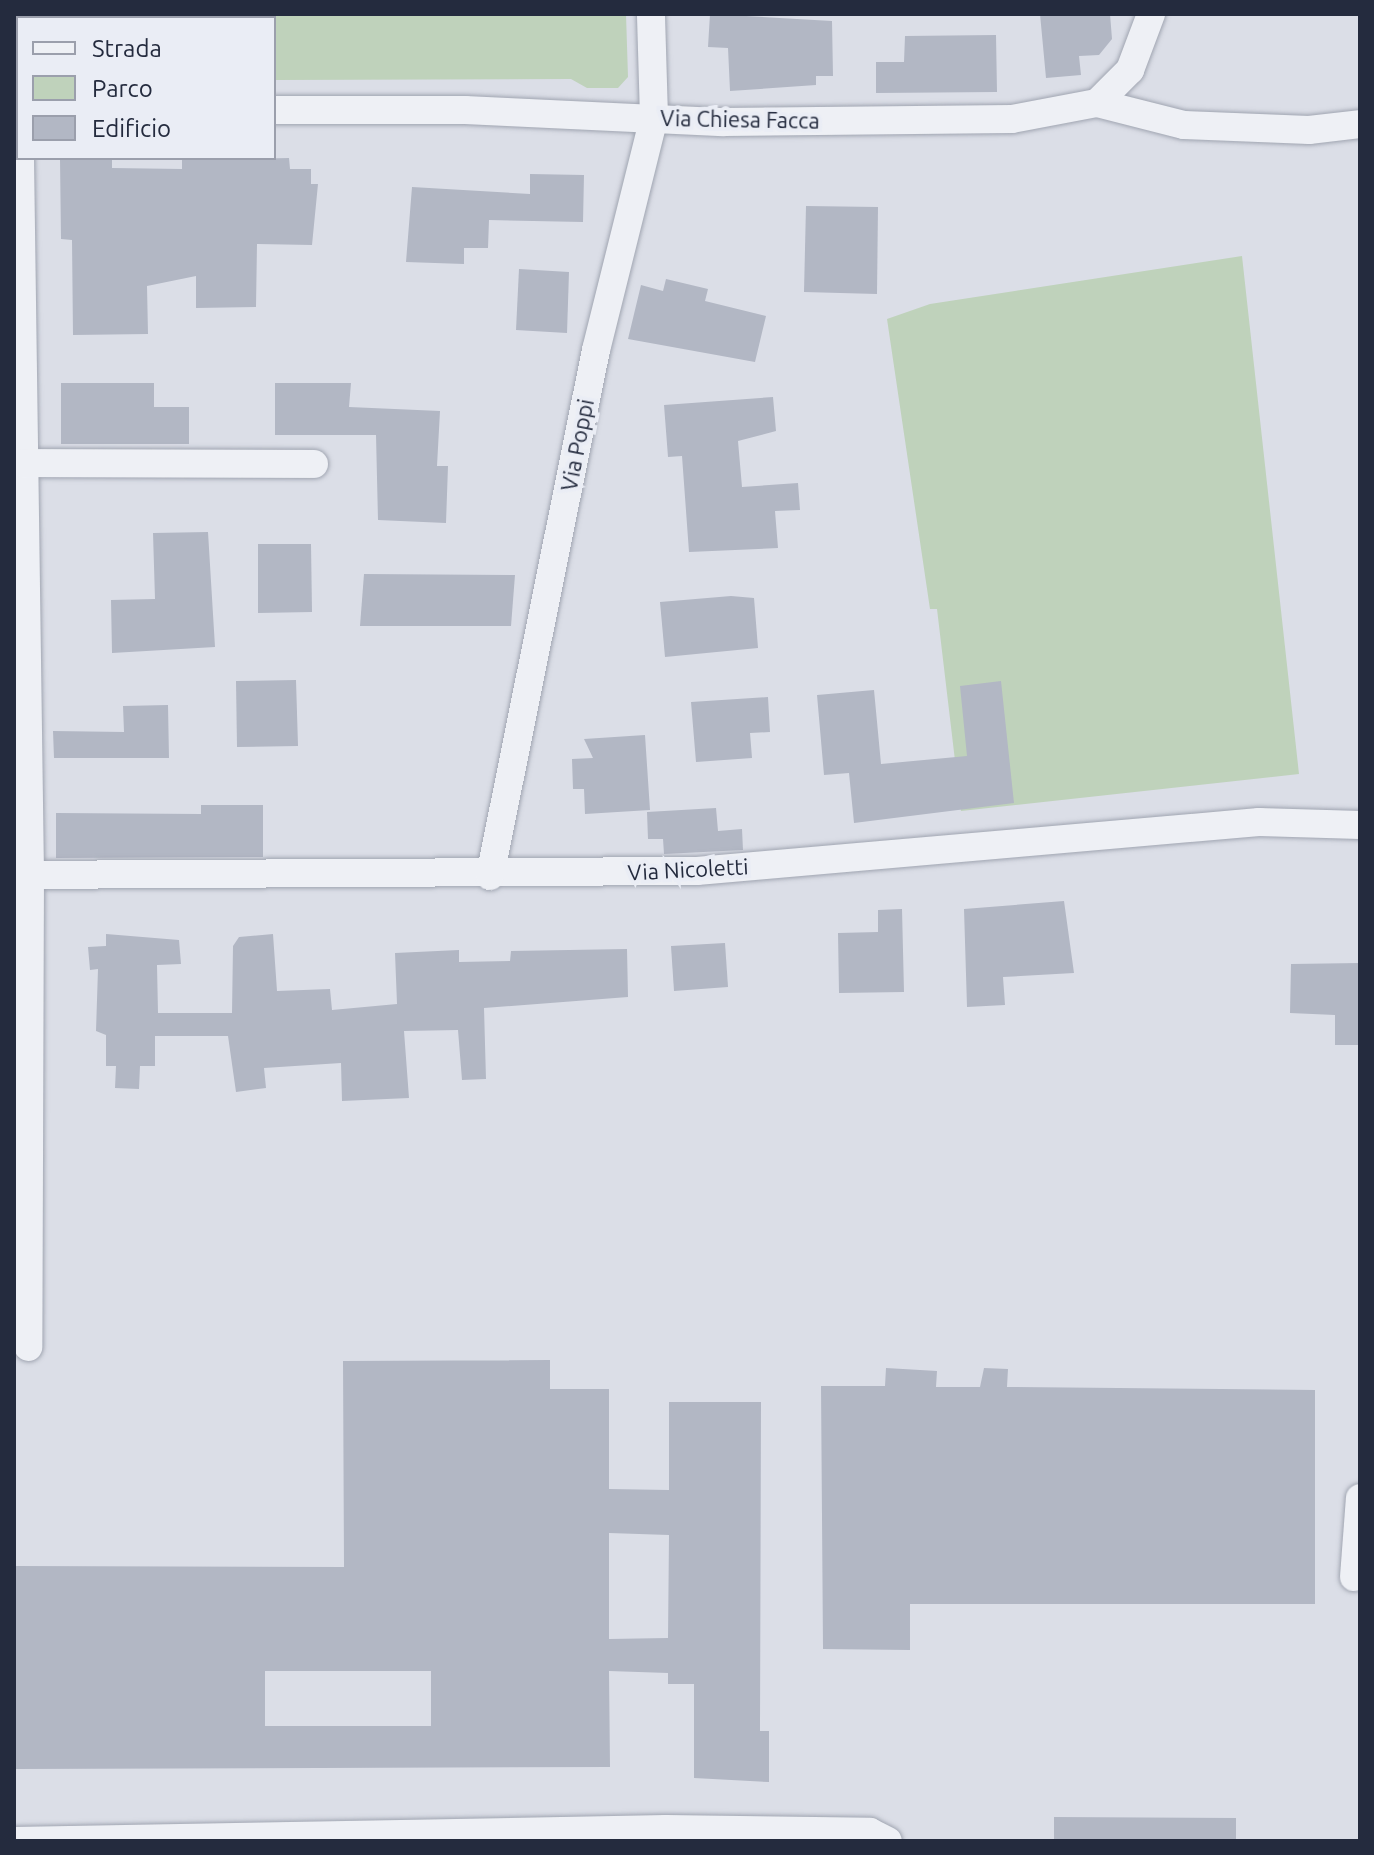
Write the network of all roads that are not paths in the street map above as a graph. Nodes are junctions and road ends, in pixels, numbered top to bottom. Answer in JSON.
{"nodes":[{"id":1,"x":651,"y":14,"type":"edge"},
{"id":2,"x":1151,"y":14,"type":"edge"},
{"id":3,"x":1097,"y":103,"type":"junction"},
{"id":4,"x":276,"y":110,"type":"edge"},
{"id":5,"x":654,"y":117,"type":"junction"},
{"id":6,"x":1360,"y":124,"type":"edge"},
{"id":7,"x":20,"y":160,"type":"edge"},
{"id":8,"x":22,"y":463,"type":"junction"},
{"id":9,"x":314,"y":464,"type":"dead end"},
{"id":10,"x":1360,"y":825,"type":"edge"},
{"id":11,"x":22,"y":875,"type":"edge"},
{"id":12,"x":490,"y":876,"type":"junction"},
{"id":13,"x":28,"y":1347,"type":"dead end"},
{"id":14,"x":1360,"y":1498,"type":"edge"},
{"id":15,"x":1354,"y":1577,"type":"dead end"},
{"id":16,"x":666,"y":1835,"type":"edge"},
{"id":17,"x":14,"y":1841,"type":"edge"},
{"id":18,"x":888,"y":1841,"type":"edge"}],
"edges":[{"from":1,"to":5,"type":"street","name":"Via Poppi"},
{"from":2,"to":3,"type":"street"},
{"from":3,"to":5,"type":"street","name":"Via Chiesa Facca"},
{"from":3,"to":6,"type":"street"},
{"from":4,"to":5,"type":"street","name":"Via Chiesa Facca"},
{"from":5,"to":12,"type":"street","name":"Via Poppi"},
{"from":7,"to":8,"type":"street"},
{"from":8,"to":9,"type":"street"},
{"from":8,"to":11,"type":"street"},
{"from":10,"to":12,"type":"street","name":"Via Nicoletti"},
{"from":11,"to":12,"type":"street","name":"Via Nicoletti"},
{"from":11,"to":13,"type":"street"},
{"from":14,"to":15,"type":"street"},
{"from":16,"to":17,"type":"street"},
{"from":16,"to":18,"type":"street"}]}
